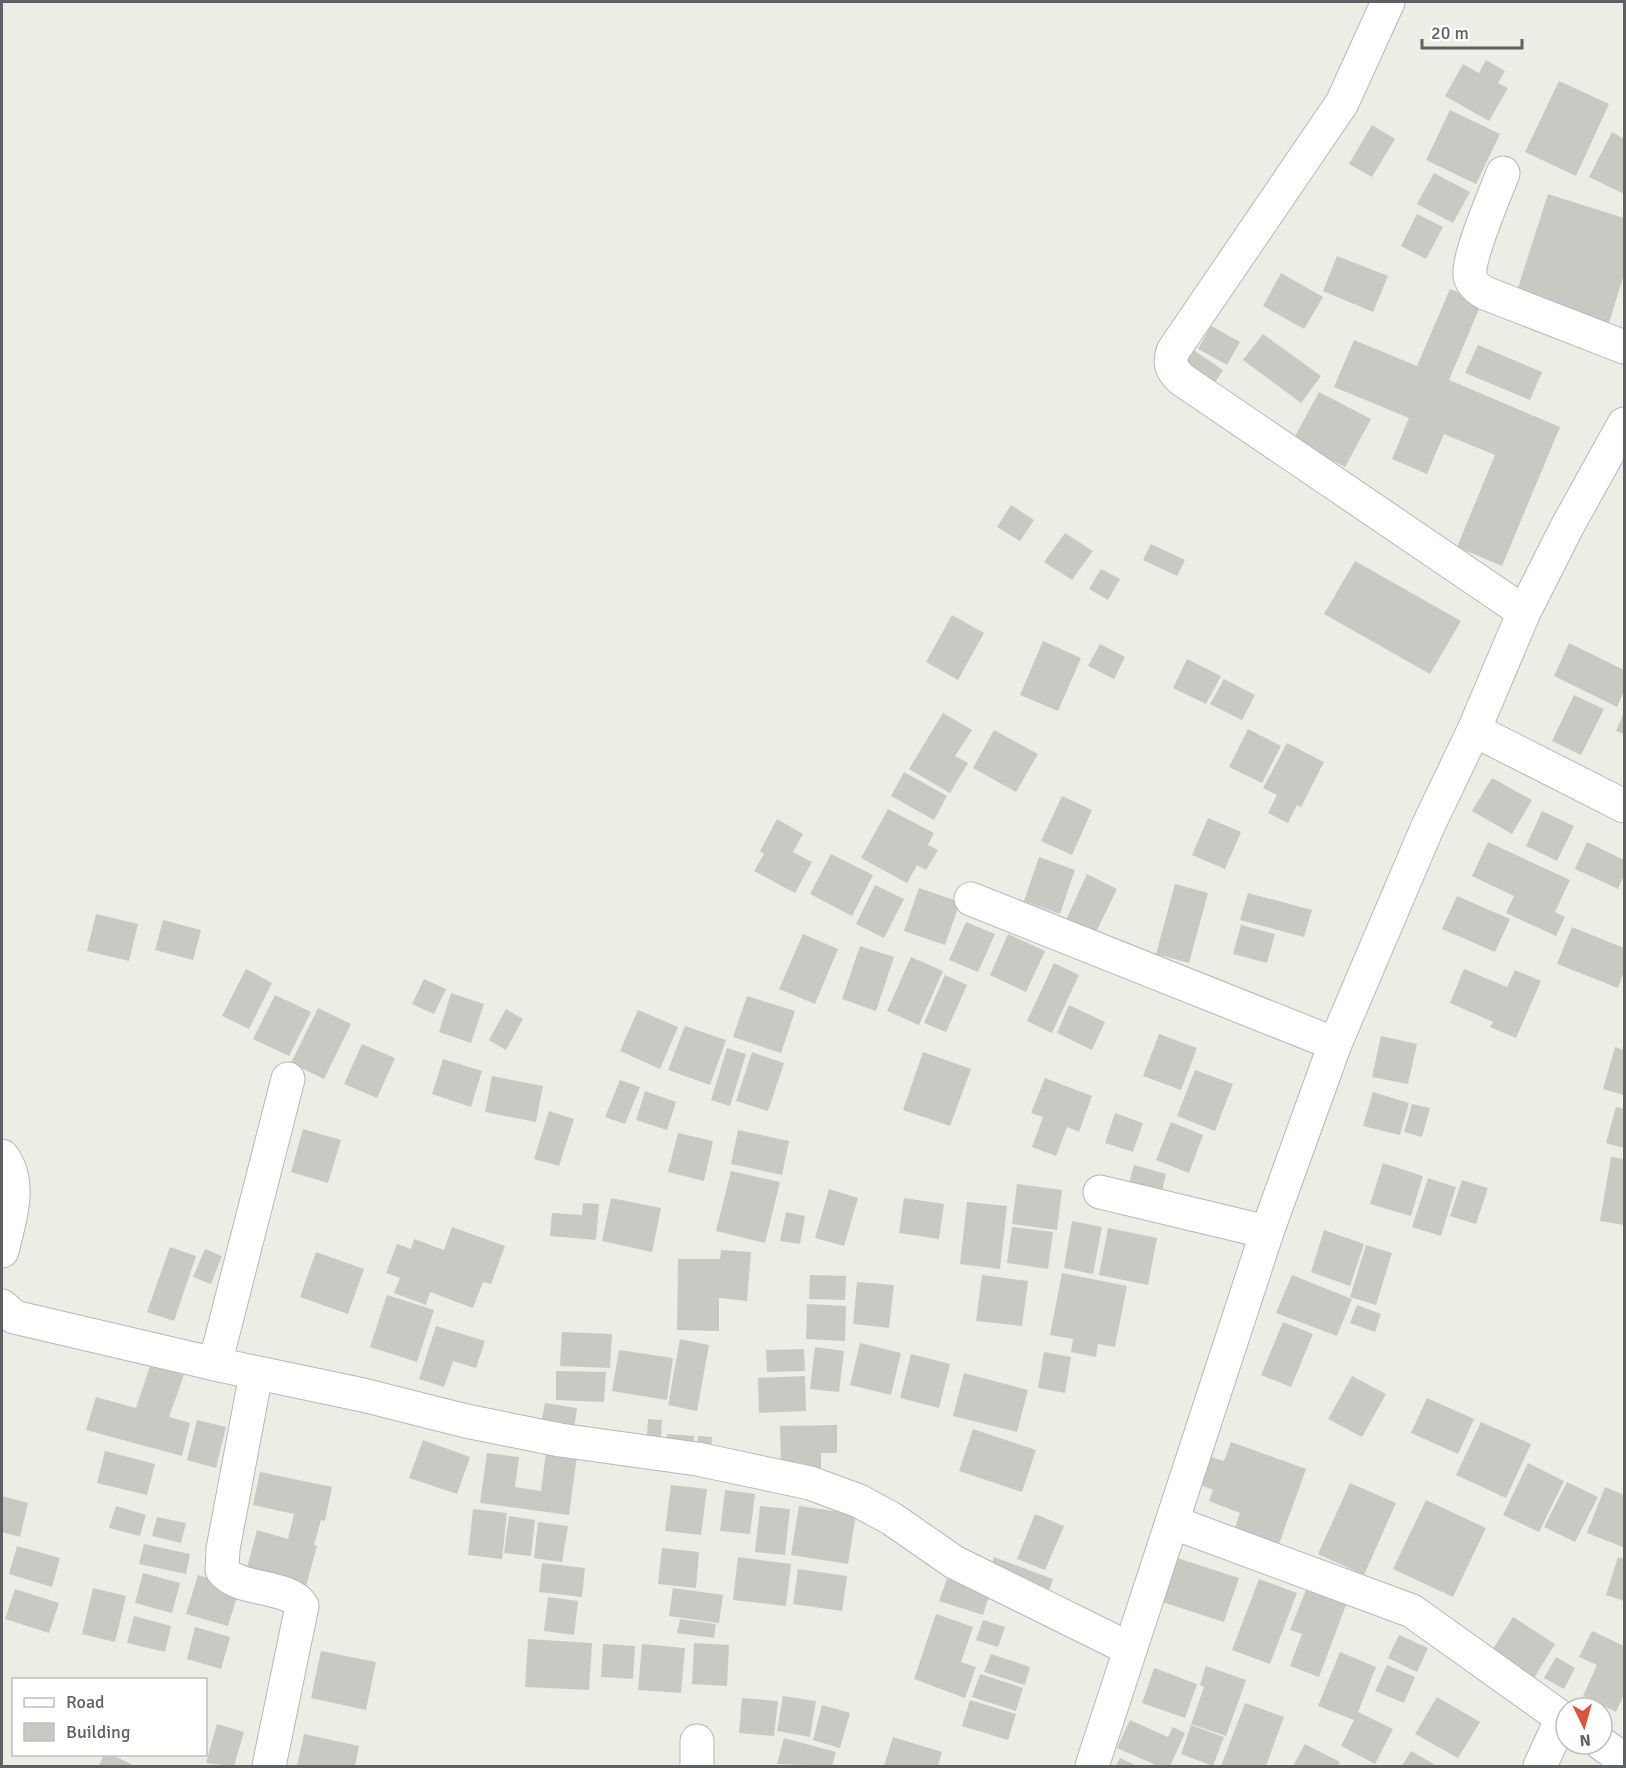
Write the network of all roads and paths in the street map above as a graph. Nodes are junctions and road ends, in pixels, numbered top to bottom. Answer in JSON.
{"nodes":[{"id":1,"x":1388,"y":2,"type":"edge"},
{"id":2,"x":1503,"y":173,"type":"dead end"},
{"id":3,"x":1624,"y":347,"type":"edge"},
{"id":4,"x":1624,"y":424,"type":"edge"},
{"id":5,"x":1524,"y":612,"type":"junction"},
{"id":6,"x":1474,"y":730,"type":"junction"},
{"id":7,"x":1624,"y":806,"type":"edge"},
{"id":8,"x":971,"y":899,"type":"dead end"},
{"id":9,"x":1335,"y":1044,"type":"junction"},
{"id":10,"x":288,"y":1079,"type":"dead end"},
{"id":11,"x":2,"y":1156,"type":"edge"},
{"id":12,"x":1100,"y":1192,"type":"dead end"},
{"id":13,"x":1267,"y":1232,"type":"junction"},
{"id":14,"x":2,"y":1251,"type":"edge"},
{"id":15,"x":2,"y":1306,"type":"edge"},
{"id":16,"x":215,"y":1364,"type":"junction"},
{"id":17,"x":256,"y":1374,"type":"junction"},
{"id":18,"x":1172,"y":1522,"type":"junction"},
{"id":19,"x":1130,"y":1649,"type":"junction"},
{"id":20,"x":1554,"y":1712,"type":"edge"},
{"id":21,"x":1554,"y":1739,"type":"edge"},
{"id":22,"x":269,"y":1767,"type":"edge"},
{"id":23,"x":1092,"y":1767,"type":"edge"},
{"id":24,"x":1540,"y":1767,"type":"edge"}],
"edges":[{"from":1,"to":5,"type":"street"},
{"from":2,"to":3,"type":"street"},
{"from":4,"to":5,"type":"street"},
{"from":5,"to":6,"type":"street"},
{"from":6,"to":7,"type":"street"},
{"from":6,"to":9,"type":"street"},
{"from":8,"to":9,"type":"street"},
{"from":9,"to":13,"type":"street"},
{"from":10,"to":16,"type":"street"},
{"from":11,"to":14,"type":"street"},
{"from":12,"to":13,"type":"street"},
{"from":13,"to":18,"type":"street"},
{"from":15,"to":16,"type":"street"},
{"from":16,"to":17,"type":"street"},
{"from":17,"to":19,"type":"street"},
{"from":17,"to":22,"type":"street"},
{"from":18,"to":19,"type":"street"},
{"from":18,"to":20,"type":"street"},
{"from":19,"to":23,"type":"street"},
{"from":21,"to":24,"type":"street"}]}
